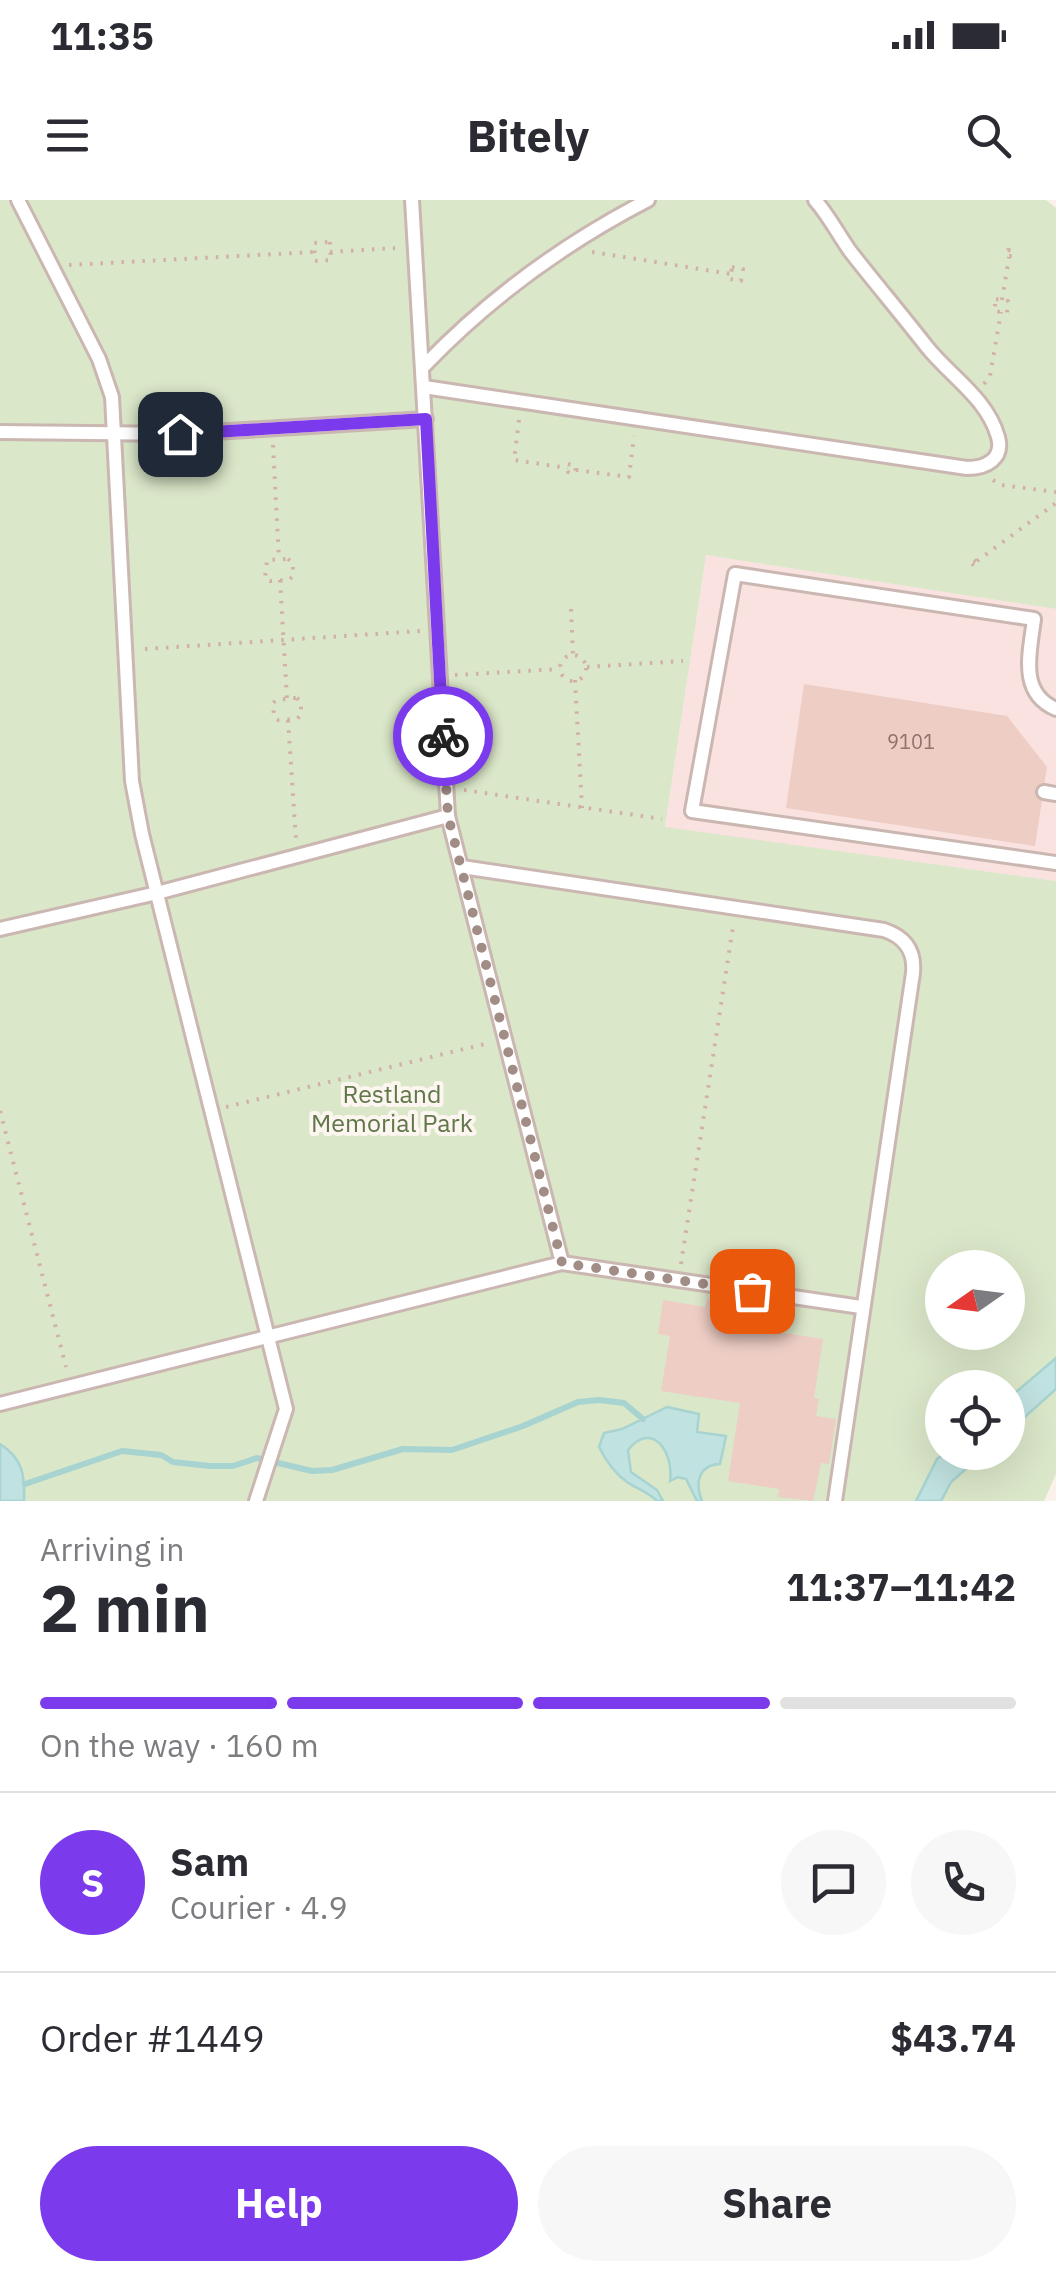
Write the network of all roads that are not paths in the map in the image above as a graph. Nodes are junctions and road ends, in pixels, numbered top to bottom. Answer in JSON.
{"nodes":[{"id":1,"x":18,"y":200,"type":"edge"},
{"id":2,"x":412,"y":200,"type":"edge"},
{"id":3,"x":648,"y":200,"type":"edge"},
{"id":4,"x":816,"y":200,"type":"edge"},
{"id":5,"x":422,"y":367,"type":"junction"},
{"id":6,"x":424,"y":387,"type":"junction"},
{"id":7,"x":426,"y":419,"type":"junction"},
{"id":8,"x":0,"y":432,"type":"edge"},
{"id":9,"x":113,"y":433,"type":"junction"},
{"id":10,"x":1056,"y":709,"type":"edge"},
{"id":11,"x":448,"y":816,"type":"junction"},
{"id":12,"x":1056,"y":863,"type":"edge"},
{"id":13,"x":462,"y":866,"type":"junction"},
{"id":14,"x":156,"y":893,"type":"junction"},
{"id":15,"x":0,"y":929,"type":"edge"},
{"id":16,"x":562,"y":1263,"type":"junction"},
{"id":17,"x":862,"y":1307,"type":"junction"},
{"id":18,"x":269,"y":1334,"type":"junction"},
{"id":19,"x":0,"y":1404,"type":"edge"},
{"id":20,"x":256,"y":1501,"type":"edge"},
{"id":21,"x":834,"y":1501,"type":"edge"}],
"edges":[{"from":1,"to":9,"type":"lane"},
{"from":2,"to":5,"type":"lane"},
{"from":3,"to":5,"type":"lane"},
{"from":4,"to":6,"type":"lane"},
{"from":5,"to":6,"type":"lane"},
{"from":6,"to":7,"type":"lane"},
{"from":7,"to":9,"type":"lane"},
{"from":7,"to":11,"type":"lane"},
{"from":8,"to":9,"type":"lane"},
{"from":9,"to":14,"type":"lane"},
{"from":10,"to":12,"type":"lane"},
{"from":11,"to":13,"type":"lane"},
{"from":11,"to":14,"type":"lane"},
{"from":13,"to":16,"type":"lane"},
{"from":13,"to":17,"type":"lane"},
{"from":14,"to":15,"type":"lane"},
{"from":14,"to":18,"type":"lane"},
{"from":16,"to":17,"type":"lane"},
{"from":16,"to":18,"type":"lane"},
{"from":17,"to":21,"type":"lane"},
{"from":18,"to":19,"type":"lane"},
{"from":18,"to":20,"type":"lane"}]}
